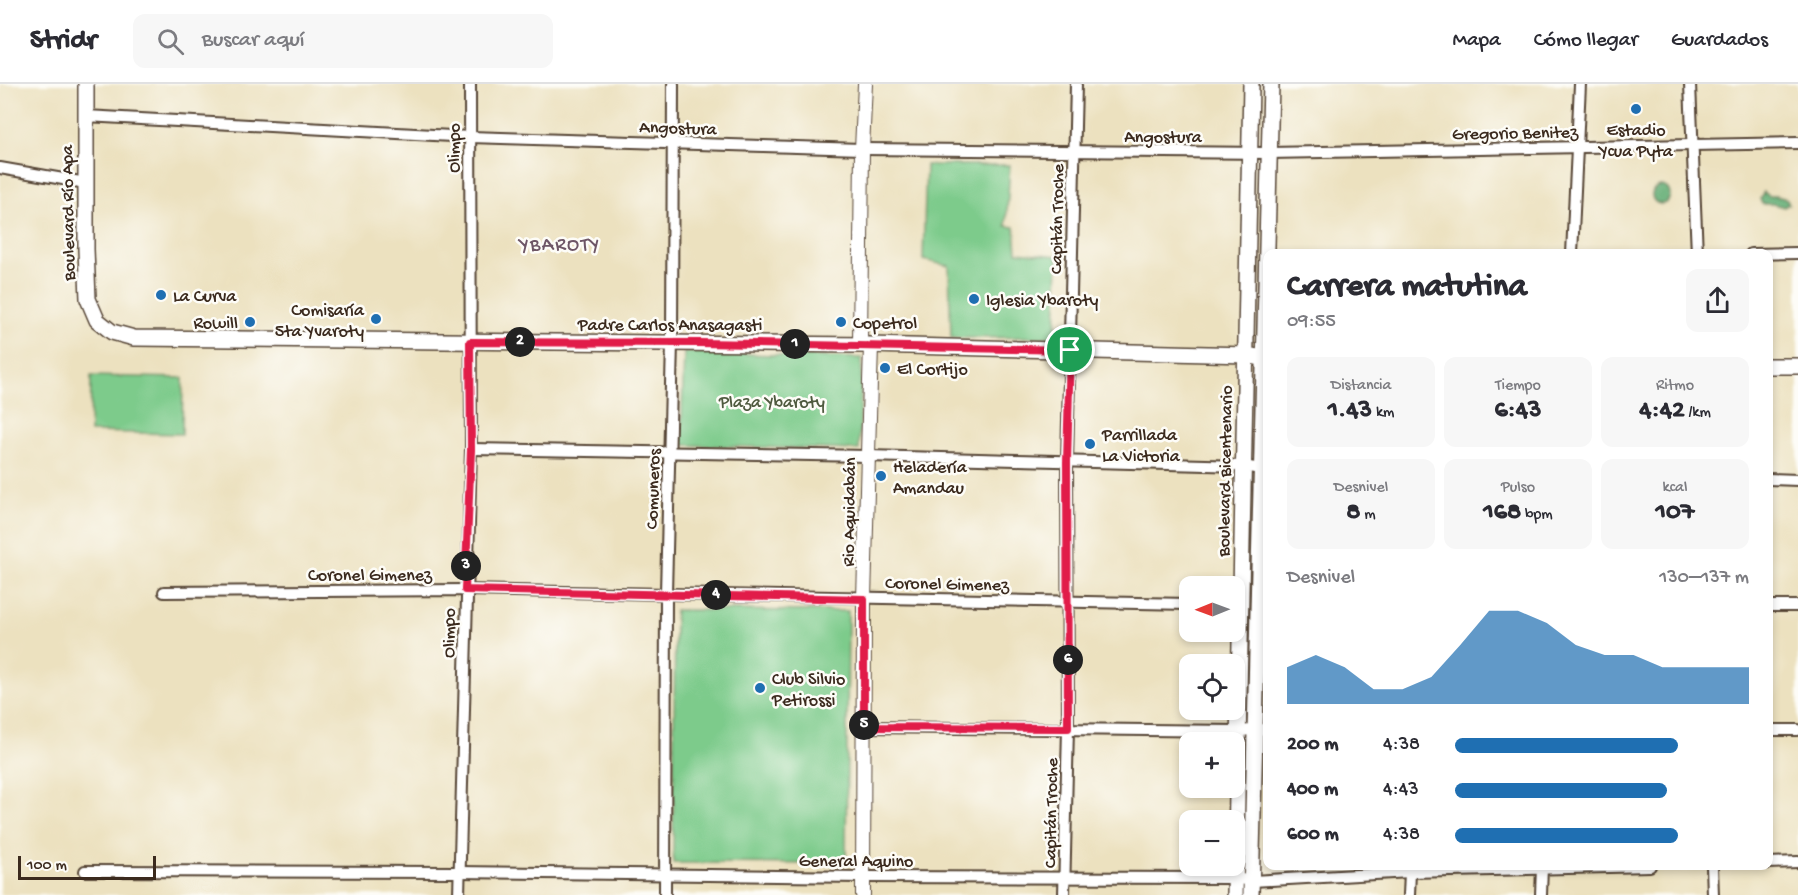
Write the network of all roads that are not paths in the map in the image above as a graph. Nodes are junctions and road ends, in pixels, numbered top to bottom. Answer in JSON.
{"nodes":[{"id":1,"x":86,"y":84,"type":"edge"},
{"id":2,"x":470,"y":84,"type":"edge"},
{"id":3,"x":673,"y":84,"type":"edge"},
{"id":4,"x":865,"y":84,"type":"edge"},
{"id":5,"x":1076,"y":84,"type":"edge"},
{"id":6,"x":1251,"y":84,"type":"edge"},
{"id":7,"x":1271,"y":84,"type":"edge"},
{"id":8,"x":1580,"y":84,"type":"edge"},
{"id":9,"x":1690,"y":84,"type":"edge"},
{"id":10,"x":86,"y":116,"type":"junction"},
{"id":11,"x":470,"y":137,"type":"junction"},
{"id":12,"x":1798,"y":143,"type":"edge"},
{"id":13,"x":672,"y":144,"type":"junction"},
{"id":14,"x":1692,"y":146,"type":"junction"},
{"id":15,"x":1577,"y":148,"type":"junction"},
{"id":16,"x":862,"y":149,"type":"junction"},
{"id":17,"x":1250,"y":152,"type":"junction"},
{"id":18,"x":1074,"y":153,"type":"junction"},
{"id":19,"x":1269,"y":153,"type":"junction"},
{"id":20,"x":0,"y":168,"type":"edge"},
{"id":21,"x":86,"y":183,"type":"junction"},
{"id":22,"x":1267,"y":249,"type":"edge"},
{"id":23,"x":1572,"y":249,"type":"edge"},
{"id":24,"x":1697,"y":249,"type":"edge"},
{"id":25,"x":1798,"y":253,"type":"edge"},
{"id":26,"x":1773,"y":254,"type":"edge"},
{"id":27,"x":1247,"y":259,"type":"junction"},
{"id":28,"x":1263,"y":260,"type":"edge"},
{"id":29,"x":112,"y":332,"type":"joint"},
{"id":30,"x":470,"y":342,"type":"junction"},
{"id":31,"x":672,"y":342,"type":"junction"},
{"id":32,"x":866,"y":345,"type":"junction"},
{"id":33,"x":1070,"y":350,"type":"junction"},
{"id":34,"x":1246,"y":355,"type":"junction"},
{"id":35,"x":1263,"y":358,"type":"edge"},
{"id":36,"x":1773,"y":366,"type":"edge"},
{"id":37,"x":1798,"y":366,"type":"edge"},
{"id":38,"x":471,"y":450,"type":"junction"},
{"id":39,"x":670,"y":453,"type":"junction"},
{"id":40,"x":868,"y":456,"type":"junction"},
{"id":41,"x":1067,"y":462,"type":"junction"},
{"id":42,"x":1244,"y":466,"type":"junction"},
{"id":43,"x":1263,"y":470,"type":"edge"},
{"id":44,"x":1773,"y":479,"type":"edge"},
{"id":45,"x":1798,"y":480,"type":"edge"},
{"id":46,"x":1239,"y":576,"type":"edge"},
{"id":47,"x":465,"y":590,"type":"junction"},
{"id":48,"x":164,"y":592,"type":"dead end"},
{"id":49,"x":666,"y":593,"type":"junction"},
{"id":50,"x":864,"y":599,"type":"junction"},
{"id":51,"x":1067,"y":601,"type":"junction"},
{"id":52,"x":1179,"y":604,"type":"edge"},
{"id":53,"x":1245,"y":605,"type":"edge"},
{"id":54,"x":1263,"y":606,"type":"edge"},
{"id":55,"x":1773,"y":606,"type":"edge"},
{"id":56,"x":1798,"y":606,"type":"edge"},
{"id":57,"x":1238,"y":642,"type":"edge"},
{"id":58,"x":864,"y":727,"type":"junction"},
{"id":59,"x":1068,"y":728,"type":"junction"},
{"id":60,"x":1262,"y":729,"type":"edge"},
{"id":61,"x":1773,"y":730,"type":"edge"},
{"id":62,"x":1798,"y":730,"type":"edge"},
{"id":63,"x":1238,"y":731,"type":"junction"},
{"id":64,"x":1798,"y":862,"type":"edge"},
{"id":65,"x":1773,"y":863,"type":"edge"},
{"id":66,"x":1463,"y":870,"type":"edge"},
{"id":67,"x":1542,"y":870,"type":"edge"},
{"id":68,"x":1712,"y":870,"type":"edge"},
{"id":69,"x":85,"y":871,"type":"dead end"},
{"id":70,"x":459,"y":872,"type":"junction"},
{"id":71,"x":1410,"y":872,"type":"junction"},
{"id":72,"x":665,"y":875,"type":"junction"},
{"id":73,"x":863,"y":877,"type":"junction"},
{"id":74,"x":1065,"y":877,"type":"junction"},
{"id":75,"x":1235,"y":878,"type":"junction"},
{"id":76,"x":1252,"y":888,"type":"edge"},
{"id":77,"x":459,"y":895,"type":"edge"},
{"id":78,"x":665,"y":895,"type":"edge"},
{"id":79,"x":863,"y":895,"type":"edge"},
{"id":80,"x":1064,"y":895,"type":"edge"},
{"id":81,"x":1235,"y":895,"type":"edge"},
{"id":82,"x":1409,"y":895,"type":"edge"},
{"id":83,"x":1541,"y":895,"type":"edge"},
{"id":84,"x":1713,"y":895,"type":"edge"}],
"edges":[{"from":1,"to":10,"type":"main road","name":"Boulevard Río Apa"},
{"from":2,"to":11,"type":"street","name":"Olimpo"},
{"from":3,"to":13,"type":"street","name":"Comuneros"},
{"from":4,"to":16,"type":"street","name":"Rio Aquidabán"},
{"from":5,"to":18,"type":"street","name":"Capitán Troche"},
{"from":6,"to":17,"type":"main road","name":"Boulevard Bicentenario"},
{"from":7,"to":19,"type":"main road","name":"Boulevard Bicentenario"},
{"from":8,"to":15,"type":"street"},
{"from":9,"to":14,"type":"street"},
{"from":10,"to":11,"type":"street","name":"Angostura"},
{"from":10,"to":21,"type":"main road","name":"Boulevard Río Apa"},
{"from":11,"to":13,"type":"street","name":"Angostura"},
{"from":11,"to":30,"type":"street","name":"Olimpo"},
{"from":12,"to":14,"type":"street","name":"Gregorio Benitez"},
{"from":13,"to":16,"type":"street","name":"Angostura"},
{"from":13,"to":31,"type":"street","name":"Comuneros"},
{"from":14,"to":15,"type":"street","name":"Gregorio Benitez"},
{"from":14,"to":24,"type":"street"},
{"from":15,"to":19,"type":"street","name":"Gregorio Benitez"},
{"from":15,"to":23,"type":"street"},
{"from":16,"to":18,"type":"street","name":"Angostura"},
{"from":16,"to":32,"type":"street","name":"Rio Aquidabán"},
{"from":17,"to":18,"type":"street","name":"Angostura"},
{"from":17,"to":19,"type":"street","name":"Angostura"},
{"from":17,"to":27,"type":"main road","name":"Boulevard Bicentenario"},
{"from":18,"to":33,"type":"street","name":"Capitán Troche"},
{"from":19,"to":22,"type":"main road","name":"Boulevard Bicentenario"},
{"from":20,"to":21,"type":"street"},
{"from":21,"to":29,"type":"main road","name":"Boulevard Río Apa"},
{"from":25,"to":26,"type":"street"},
{"from":27,"to":28,"type":"street"},
{"from":27,"to":34,"type":"main road","name":"Boulevard Bicentenario"},
{"from":29,"to":30,"type":"main road","name":"Padre Carlos Anasagasti"},
{"from":30,"to":31,"type":"main road","name":"Padre Carlos Anasagasti"},
{"from":30,"to":38,"type":"street","name":"Olimpo"},
{"from":31,"to":32,"type":"main road","name":"Padre Carlos Anasagasti"},
{"from":31,"to":39,"type":"street","name":"Comuneros"},
{"from":32,"to":33,"type":"main road","name":"Padre Carlos Anasagasti"},
{"from":32,"to":40,"type":"street","name":"Rio Aquidabán"},
{"from":33,"to":34,"type":"main road","name":"Padre Carlos Anasagasti"},
{"from":33,"to":41,"type":"street","name":"Capitán Troche"},
{"from":34,"to":35,"type":"main road","name":"Padre Carlos Anasagasti"},
{"from":34,"to":42,"type":"main road","name":"Boulevard Bicentenario"},
{"from":36,"to":37,"type":"main road"},
{"from":38,"to":39,"type":"street"},
{"from":38,"to":47,"type":"street","name":"Olimpo"},
{"from":39,"to":40,"type":"street"},
{"from":39,"to":49,"type":"street","name":"Comuneros"},
{"from":40,"to":41,"type":"street"},
{"from":40,"to":50,"type":"street","name":"Rio Aquidabán"},
{"from":41,"to":42,"type":"street"},
{"from":41,"to":51,"type":"street","name":"Capitán Troche"},
{"from":42,"to":43,"type":"street"},
{"from":42,"to":46,"type":"main road","name":"Boulevard Bicentenario"},
{"from":44,"to":45,"type":"street"},
{"from":47,"to":48,"type":"street","name":"Coronel Gimenez"},
{"from":47,"to":49,"type":"street","name":"Coronel Gimenez"},
{"from":47,"to":70,"type":"street","name":"Olimpo"},
{"from":49,"to":50,"type":"street","name":"Coronel Gimenez"},
{"from":49,"to":72,"type":"street","name":"Comuneros"},
{"from":50,"to":51,"type":"street","name":"Coronel Gimenez"},
{"from":50,"to":58,"type":"street","name":"Rio Aquidabán"},
{"from":51,"to":52,"type":"street","name":"Coronel Gimenez"},
{"from":51,"to":59,"type":"street","name":"Capitán Troche"},
{"from":53,"to":54,"type":"street"},
{"from":54,"to":60,"type":"main road","name":"Boulevard Bicentenario"},
{"from":55,"to":56,"type":"street"},
{"from":57,"to":63,"type":"main road","name":"Boulevard Bicentenario"},
{"from":58,"to":59,"type":"street"},
{"from":58,"to":73,"type":"street","name":"Rio Aquidabán"},
{"from":59,"to":63,"type":"street"},
{"from":59,"to":74,"type":"street","name":"Capitán Troche"},
{"from":60,"to":63,"type":"street"},
{"from":60,"to":76,"type":"main road","name":"Boulevard Bicentenario"},
{"from":61,"to":62,"type":"street"},
{"from":63,"to":75,"type":"main road","name":"Boulevard Bicentenario"},
{"from":64,"to":65,"type":"street"},
{"from":66,"to":71,"type":"street","name":"General Aquino"},
{"from":67,"to":83,"type":"street"},
{"from":68,"to":84,"type":"street"},
{"from":69,"to":70,"type":"street","name":"General Aquino"},
{"from":70,"to":72,"type":"street","name":"General Aquino"},
{"from":70,"to":77,"type":"street","name":"Olimpo"},
{"from":71,"to":76,"type":"street","name":"General Aquino"},
{"from":71,"to":82,"type":"street"},
{"from":72,"to":73,"type":"street","name":"General Aquino"},
{"from":72,"to":78,"type":"street","name":"Comuneros"},
{"from":73,"to":74,"type":"street","name":"General Aquino"},
{"from":73,"to":79,"type":"street","name":"Rio Aquidabán"},
{"from":74,"to":75,"type":"street","name":"General Aquino"},
{"from":74,"to":80,"type":"street","name":"Capitán Troche"},
{"from":75,"to":76,"type":"street","name":"General Aquino"},
{"from":75,"to":81,"type":"main road","name":"Boulevard Bicentenario"}]}
